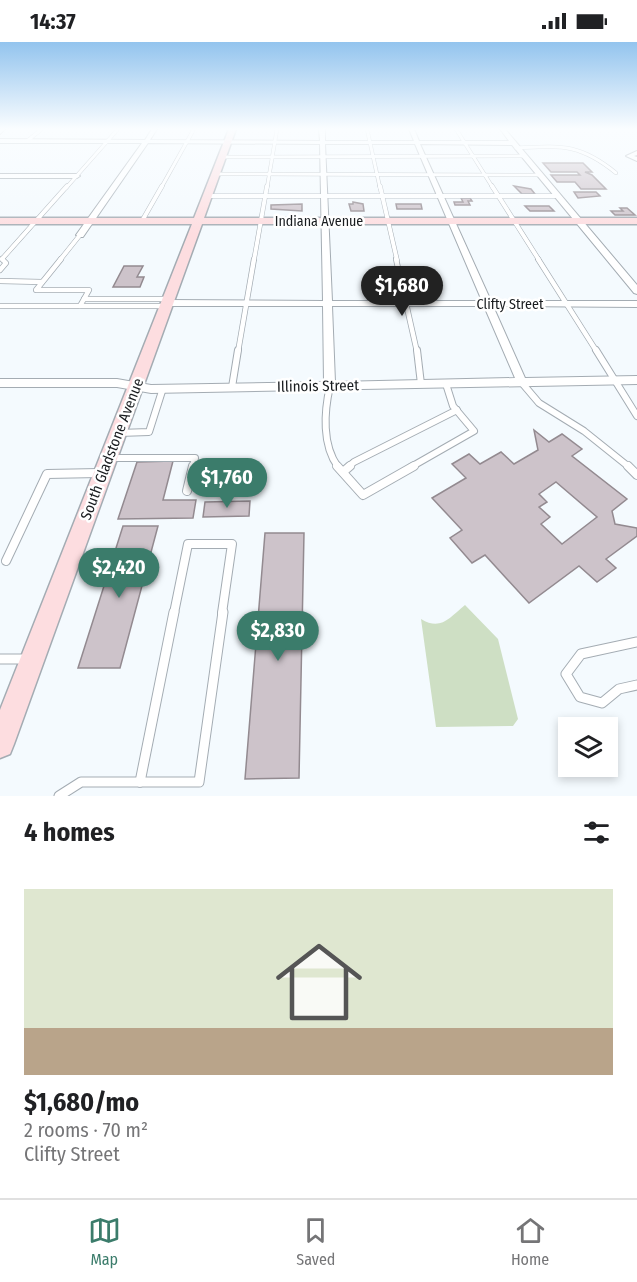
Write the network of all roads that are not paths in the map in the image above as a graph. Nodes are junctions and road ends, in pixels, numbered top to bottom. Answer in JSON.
{"nodes":[{"id":1,"x":87,"y":164,"type":"edge"},
{"id":2,"x":131,"y":164,"type":"edge"},
{"id":3,"x":175,"y":164,"type":"edge"},
{"id":4,"x":220,"y":164,"type":"edge"},
{"id":5,"x":272,"y":164,"type":"edge"},
{"id":6,"x":323,"y":164,"type":"edge"},
{"id":7,"x":375,"y":164,"type":"edge"},
{"id":8,"x":426,"y":164,"type":"edge"},
{"id":9,"x":478,"y":164,"type":"edge"},
{"id":10,"x":530,"y":164,"type":"edge"},
{"id":11,"x":606,"y":164,"type":"edge"},
{"id":12,"x":616,"y":173,"type":"dead end"},
{"id":13,"x":216,"y":174,"type":"junction"},
{"id":14,"x":270,"y":175,"type":"junction"},
{"id":15,"x":323,"y":175,"type":"junction"},
{"id":16,"x":378,"y":175,"type":"junction"},
{"id":17,"x":431,"y":175,"type":"junction"},
{"id":18,"x":485,"y":175,"type":"junction"},
{"id":19,"x":539,"y":175,"type":"junction"},
{"id":20,"x":0,"y":176,"type":"edge"},
{"id":21,"x":77,"y":176,"type":"junction"},
{"id":22,"x":208,"y":196,"type":"junction"},
{"id":23,"x":266,"y":196,"type":"junction"},
{"id":24,"x":323,"y":196,"type":"junction"},
{"id":25,"x":382,"y":196,"type":"junction"},
{"id":26,"x":440,"y":196,"type":"junction"},
{"id":27,"x":498,"y":196,"type":"junction"},
{"id":28,"x":557,"y":196,"type":"junction"},
{"id":29,"x":387,"y":220,"type":"junction"},
{"id":30,"x":451,"y":220,"type":"junction"},
{"id":31,"x":514,"y":220,"type":"junction"},
{"id":32,"x":0,"y":221,"type":"edge"},
{"id":33,"x":35,"y":221,"type":"junction"},
{"id":34,"x":91,"y":221,"type":"junction"},
{"id":35,"x":142,"y":221,"type":"junction"},
{"id":36,"x":199,"y":221,"type":"junction"},
{"id":37,"x":262,"y":221,"type":"junction"},
{"id":38,"x":324,"y":221,"type":"junction"},
{"id":39,"x":578,"y":221,"type":"junction"},
{"id":40,"x":637,"y":221,"type":"edge"},
{"id":41,"x":80,"y":235,"type":"joint"},
{"id":42,"x":0,"y":270,"type":"edge"},
{"id":43,"x":0,"y":281,"type":"edge"},
{"id":44,"x":42,"y":282,"type":"junction"},
{"id":45,"x":637,"y":291,"type":"edge"},
{"id":46,"x":84,"y":299,"type":"junction"},
{"id":47,"x":168,"y":303,"type":"junction"},
{"id":48,"x":247,"y":303,"type":"junction"},
{"id":49,"x":327,"y":303,"type":"junction"},
{"id":50,"x":407,"y":304,"type":"junction"},
{"id":51,"x":487,"y":304,"type":"junction"},
{"id":52,"x":567,"y":304,"type":"junction"},
{"id":53,"x":637,"y":304,"type":"edge"},
{"id":54,"x":0,"y":306,"type":"edge"},
{"id":55,"x":80,"y":306,"type":"junction"},
{"id":56,"x":637,"y":380,"type":"edge"},
{"id":57,"x":615,"y":381,"type":"junction"},
{"id":58,"x":0,"y":382,"type":"edge"},
{"id":59,"x":522,"y":383,"type":"junction"},
{"id":60,"x":422,"y":384,"type":"junction"},
{"id":61,"x":446,"y":384,"type":"junction"},
{"id":62,"x":136,"y":386,"type":"junction"},
{"id":63,"x":330,"y":386,"type":"junction"},
{"id":64,"x":232,"y":387,"type":"junction"},
{"id":65,"x":162,"y":388,"type":"junction"},
{"id":66,"x":457,"y":410,"type":"junction"},
{"id":67,"x":637,"y":416,"type":"edge"},
{"id":68,"x":118,"y":433,"type":"junction"},
{"id":69,"x":105,"y":466,"type":"junction"},
{"id":70,"x":343,"y":472,"type":"junction"},
{"id":71,"x":637,"y":475,"type":"edge"},
{"id":72,"x":187,"y":491,"type":"dead end"},
{"id":73,"x":6,"y":561,"type":"dead end"},
{"id":74,"x":637,"y":642,"type":"edge"},
{"id":75,"x":0,"y":659,"type":"edge"},
{"id":76,"x":32,"y":659,"type":"junction"},
{"id":77,"x":637,"y":685,"type":"edge"},
{"id":78,"x":0,"y":744,"type":"edge"},
{"id":79,"x":140,"y":782,"type":"junction"},
{"id":80,"x":59,"y":796,"type":"edge"}],
"edges":[{"from":1,"to":21,"type":"lane"},
{"from":2,"to":34,"type":"street"},
{"from":3,"to":35,"type":"lane"},
{"from":4,"to":13,"type":"street","name":"South Gladstone Avenue"},
{"from":5,"to":14,"type":"lane"},
{"from":6,"to":15,"type":"street"},
{"from":7,"to":16,"type":"lane"},
{"from":8,"to":17,"type":"street"},
{"from":9,"to":18,"type":"lane"},
{"from":10,"to":19,"type":"street"},
{"from":11,"to":12,"type":"lane"},
{"from":13,"to":14,"type":"lane"},
{"from":13,"to":22,"type":"street","name":"South Gladstone Avenue"},
{"from":14,"to":15,"type":"lane"},
{"from":14,"to":23,"type":"lane"},
{"from":15,"to":16,"type":"lane"},
{"from":15,"to":24,"type":"street"},
{"from":16,"to":17,"type":"lane"},
{"from":16,"to":25,"type":"lane"},
{"from":17,"to":18,"type":"lane"},
{"from":17,"to":26,"type":"street"},
{"from":18,"to":19,"type":"lane"},
{"from":18,"to":27,"type":"lane"},
{"from":19,"to":28,"type":"street"},
{"from":20,"to":21,"type":"street"},
{"from":21,"to":33,"type":"lane"},
{"from":22,"to":23,"type":"lane"},
{"from":22,"to":36,"type":"street","name":"South Gladstone Avenue"},
{"from":23,"to":24,"type":"lane"},
{"from":23,"to":37,"type":"lane"},
{"from":24,"to":25,"type":"lane"},
{"from":24,"to":38,"type":"street"},
{"from":25,"to":26,"type":"lane"},
{"from":25,"to":29,"type":"lane"},
{"from":26,"to":27,"type":"lane"},
{"from":26,"to":30,"type":"street"},
{"from":27,"to":28,"type":"lane"},
{"from":27,"to":31,"type":"lane"},
{"from":28,"to":39,"type":"street"},
{"from":29,"to":30,"type":"street","name":"Indiana Avenue"},
{"from":29,"to":38,"type":"street","name":"Indiana Avenue"},
{"from":29,"to":50,"type":"lane"},
{"from":30,"to":31,"type":"street","name":"Indiana Avenue"},
{"from":30,"to":51,"type":"street"},
{"from":31,"to":39,"type":"street","name":"Indiana Avenue"},
{"from":31,"to":52,"type":"lane"},
{"from":32,"to":33,"type":"street","name":"Indiana Avenue"},
{"from":33,"to":34,"type":"street","name":"Indiana Avenue"},
{"from":33,"to":42,"type":"lane"},
{"from":34,"to":35,"type":"street","name":"Indiana Avenue"},
{"from":34,"to":41,"type":"street"},
{"from":35,"to":36,"type":"street","name":"Indiana Avenue"},
{"from":36,"to":37,"type":"street","name":"Indiana Avenue"},
{"from":36,"to":47,"type":"street","name":"South Gladstone Avenue"},
{"from":37,"to":38,"type":"street","name":"Indiana Avenue"},
{"from":37,"to":48,"type":"lane"},
{"from":38,"to":49,"type":"street"},
{"from":39,"to":40,"type":"street","name":"Indiana Avenue"},
{"from":39,"to":45,"type":"street"},
{"from":41,"to":44,"type":"lane"},
{"from":43,"to":44,"type":"lane"},
{"from":44,"to":46,"type":"lane"},
{"from":46,"to":47,"type":"lane"},
{"from":46,"to":55,"type":"lane"},
{"from":47,"to":48,"type":"street","name":"Clifty Street"},
{"from":47,"to":55,"type":"lane"},
{"from":47,"to":62,"type":"street","name":"South Gladstone Avenue"},
{"from":48,"to":49,"type":"street","name":"Clifty Street"},
{"from":48,"to":64,"type":"lane"},
{"from":49,"to":50,"type":"street","name":"Clifty Street"},
{"from":49,"to":63,"type":"street"},
{"from":50,"to":51,"type":"street","name":"Clifty Street"},
{"from":50,"to":60,"type":"lane"},
{"from":51,"to":52,"type":"street","name":"Clifty Street"},
{"from":51,"to":59,"type":"street"},
{"from":52,"to":53,"type":"street","name":"Clifty Street"},
{"from":52,"to":57,"type":"lane"},
{"from":54,"to":55,"type":"lane"},
{"from":56,"to":57,"type":"street","name":"Illinois Street"},
{"from":57,"to":59,"type":"street","name":"Illinois Street"},
{"from":57,"to":67,"type":"lane"},
{"from":58,"to":62,"type":"street","name":"Illinois Street"},
{"from":59,"to":61,"type":"street","name":"Illinois Street"},
{"from":59,"to":71,"type":"lane"},
{"from":60,"to":61,"type":"street","name":"Illinois Street"},
{"from":60,"to":63,"type":"street","name":"Illinois Street"},
{"from":61,"to":66,"type":"lane"},
{"from":62,"to":65,"type":"street","name":"Illinois Street"},
{"from":62,"to":68,"type":"street","name":"South Gladstone Avenue"},
{"from":63,"to":64,"type":"street","name":"Illinois Street"},
{"from":63,"to":70,"type":"lane"},
{"from":64,"to":65,"type":"street","name":"Illinois Street"},
{"from":65,"to":68,"type":"lane"},
{"from":66,"to":70,"type":"lane"},
{"from":66,"to":70,"type":"lane"},
{"from":68,"to":69,"type":"street","name":"South Gladstone Avenue"},
{"from":69,"to":72,"type":"lane"},
{"from":69,"to":73,"type":"lane"},
{"from":69,"to":76,"type":"street","name":"South Gladstone Avenue"},
{"from":74,"to":77,"type":"lane"},
{"from":75,"to":76,"type":"lane"},
{"from":76,"to":78,"type":"street","name":"South Gladstone Avenue"},
{"from":79,"to":79,"type":"lane"},
{"from":79,"to":80,"type":"lane"}]}
